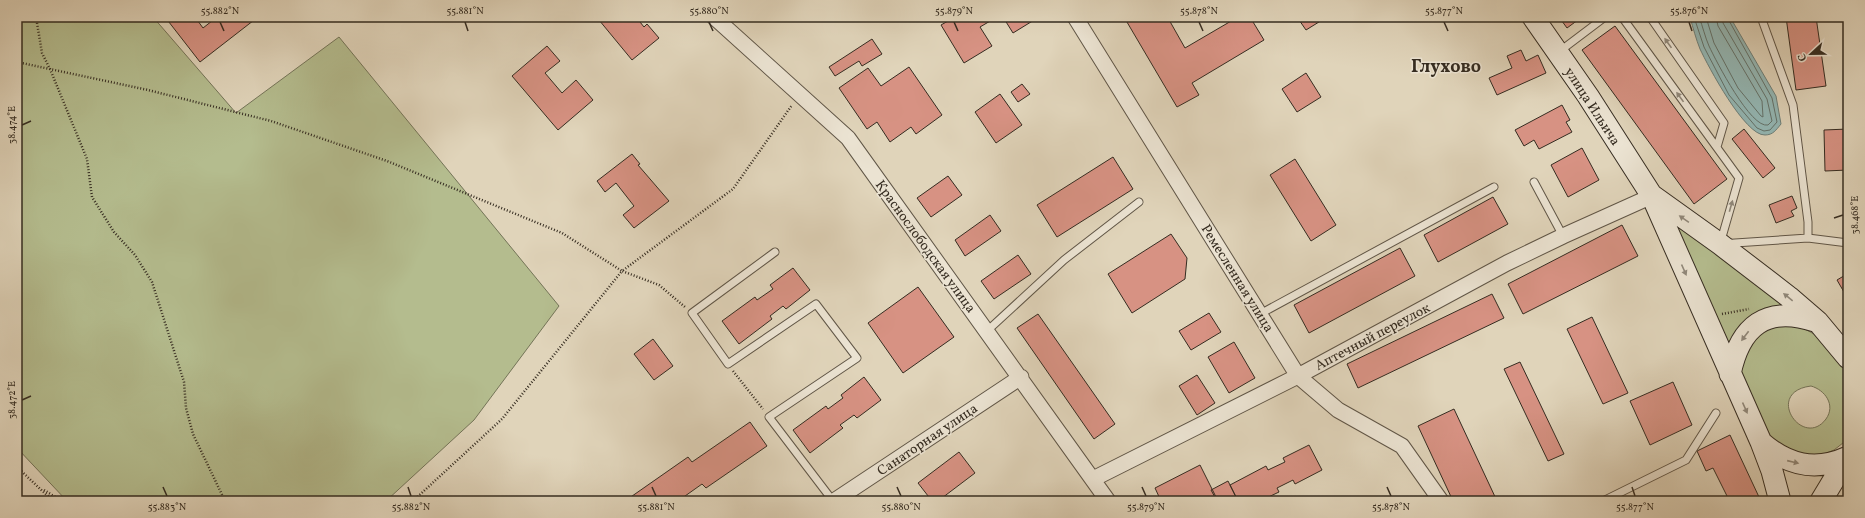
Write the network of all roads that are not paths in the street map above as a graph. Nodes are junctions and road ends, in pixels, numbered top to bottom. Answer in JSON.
{"nodes":[{"id":1,"x":714,"y":17,"type":"edge"},
{"id":2,"x":1075,"y":17,"type":"edge"},
{"id":3,"x":1533,"y":17,"type":"edge"},
{"id":4,"x":1605,"y":17,"type":"edge"},
{"id":5,"x":1622,"y":17,"type":"edge"},
{"id":6,"x":1650,"y":17,"type":"edge"},
{"id":7,"x":1762,"y":17,"type":"edge"},
{"id":8,"x":1558,"y":52,"type":"junction"},
{"id":9,"x":1717,"y":147,"type":"junction"},
{"id":10,"x":1534,"y":182,"type":"dead end"},
{"id":11,"x":1494,"y":187,"type":"dead end"},
{"id":12,"x":1652,"y":196,"type":"junction"},
{"id":13,"x":1139,"y":202,"type":"dead end"},
{"id":14,"x":1563,"y":236,"type":"junction"},
{"id":15,"x":1808,"y":238,"type":"junction"},
{"id":16,"x":1848,"y":243,"type":"edge"},
{"id":17,"x":1720,"y":244,"type":"junction"},
{"id":18,"x":774,"y":252,"type":"dead end"},
{"id":19,"x":1260,"y":314,"type":"junction"},
{"id":20,"x":1818,"y":322,"type":"junction"},
{"id":21,"x":987,"y":331,"type":"junction"},
{"id":22,"x":1848,"y":358,"type":"edge"},
{"id":23,"x":1730,"y":374,"type":"junction"},
{"id":24,"x":1298,"y":376,"type":"junction"},
{"id":25,"x":1021,"y":377,"type":"junction"},
{"id":26,"x":1716,"y":413,"type":"dead end"},
{"id":27,"x":1761,"y":442,"type":"junction"},
{"id":28,"x":1845,"y":466,"type":"edge"},
{"id":29,"x":1092,"y":479,"type":"junction"},
{"id":30,"x":834,"y":501,"type":"edge"},
{"id":31,"x":1108,"y":501,"type":"edge"},
{"id":32,"x":1441,"y":501,"type":"edge"},
{"id":33,"x":1603,"y":501,"type":"edge"},
{"id":34,"x":1780,"y":501,"type":"edge"},
{"id":35,"x":1821,"y":501,"type":"edge"}],
"edges":[{"from":1,"to":21,"type":"street","name":"Краснослободская улица"},
{"from":2,"to":19,"type":"street","name":"Ремесленная улица"},
{"from":3,"to":8,"type":"main road","name":"улица Ильича"},
{"from":4,"to":8,"type":"lane"},
{"from":9,"to":5,"type":"lane","one_way":true},
{"from":9,"to":6,"type":"lane","one_way":true},
{"from":7,"to":15,"type":"lane"},
{"from":8,"to":12,"type":"main road","name":"улица Ильича"},
{"from":17,"to":9,"type":"lane","one_way":true},
{"from":10,"to":14,"type":"lane"},
{"from":11,"to":19,"type":"lane"},
{"from":12,"to":14,"type":"street","name":"Аптечный переулок"},
{"from":17,"to":12,"type":"main road","one_way":true},
{"from":12,"to":23,"type":"main road","one_way":true},
{"from":13,"to":21,"type":"lane"},
{"from":14,"to":24,"type":"street","name":"Аптечный переулок"},
{"from":15,"to":16,"type":"lane"},
{"from":15,"to":17,"type":"lane"},
{"from":20,"to":17,"type":"main road","one_way":true},
{"from":18,"to":30,"type":"lane"},
{"from":19,"to":24,"type":"street","name":"Ремесленная улица"},
{"from":20,"to":22,"type":"main road"},
{"from":20,"to":23,"type":"main road","one_way":true},
{"from":21,"to":25,"type":"street","name":"Краснослободская улица"},
{"from":23,"to":27,"type":"main road","one_way":true},
{"from":24,"to":29,"type":"street","name":"Аптечный переулок"},
{"from":24,"to":32,"type":"street","name":"Ремесленная улица"},
{"from":25,"to":29,"type":"street","name":"Краснослободская улица"},
{"from":25,"to":30,"type":"street","name":"Санаторная улица"},
{"from":26,"to":33,"type":"lane"},
{"from":27,"to":28,"type":"main road","one_way":true},
{"from":27,"to":34,"type":"main road"},
{"from":28,"to":35,"type":"main road"},
{"from":29,"to":31,"type":"street","name":"Краснослободская улица"}]}
